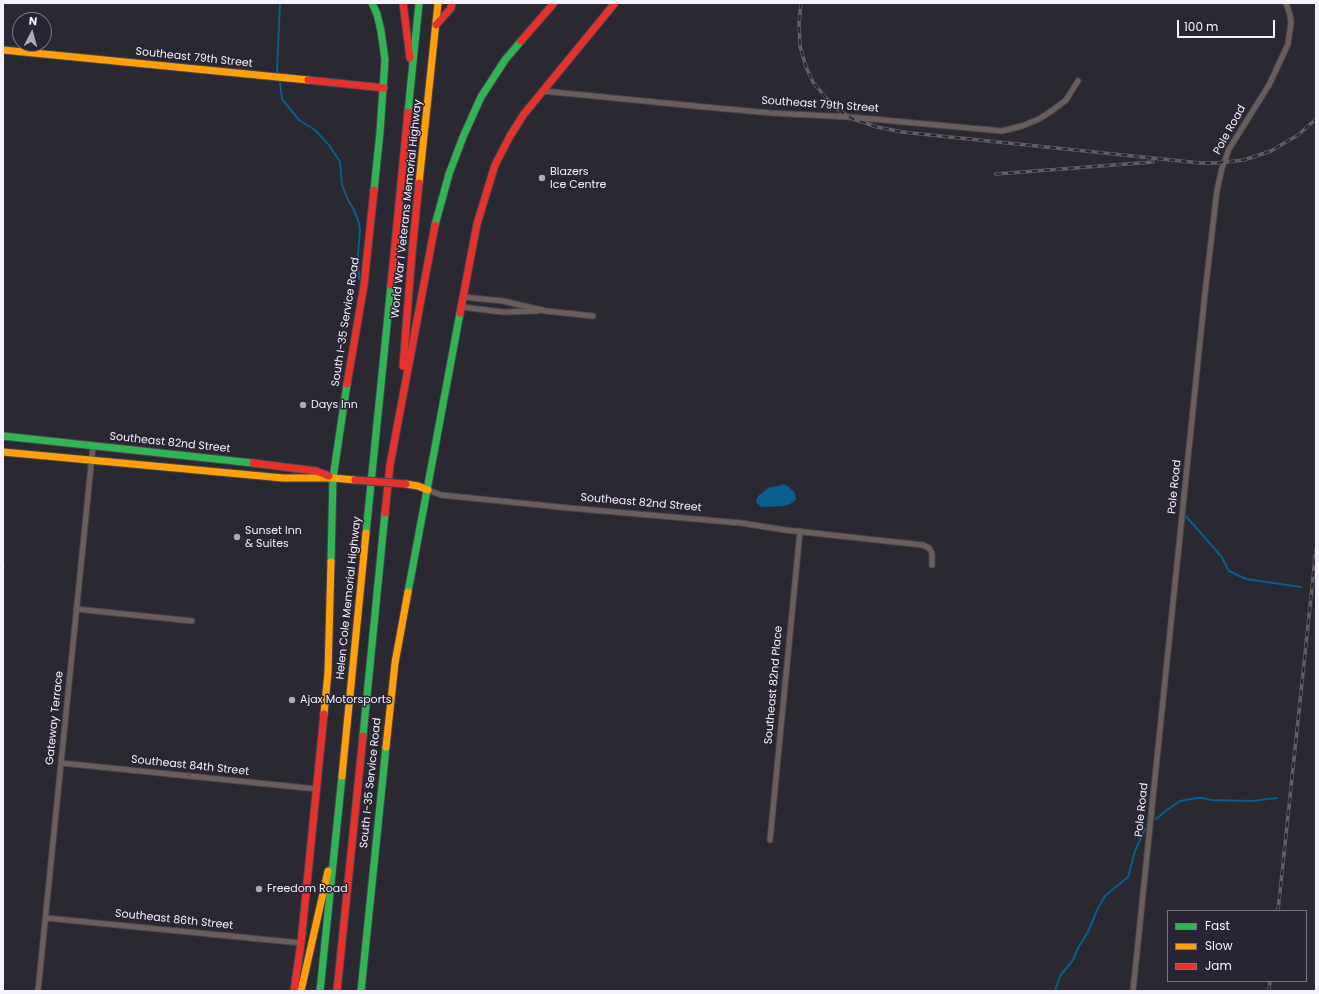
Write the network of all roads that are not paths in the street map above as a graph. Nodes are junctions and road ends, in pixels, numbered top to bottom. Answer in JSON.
{"nodes":[{"id":1,"x":372,"y":3,"type":"edge"},
{"id":2,"x":403,"y":3,"type":"edge"},
{"id":3,"x":419,"y":3,"type":"edge"},
{"id":4,"x":438,"y":3,"type":"edge"},
{"id":5,"x":452,"y":3,"type":"edge"},
{"id":6,"x":554,"y":3,"type":"edge"},
{"id":7,"x":615,"y":3,"type":"edge"},
{"id":8,"x":1286,"y":3,"type":"edge"},
{"id":9,"x":436,"y":25,"type":"junction"},
{"id":10,"x":3,"y":50,"type":"edge"},
{"id":11,"x":412,"y":74,"type":"junction"},
{"id":12,"x":1078,"y":81,"type":"dead end"},
{"id":13,"x":384,"y":88,"type":"junction"},
{"id":14,"x":543,"y":90,"type":"junction"},
{"id":15,"x":395,"y":255,"type":"joint"},
{"id":16,"x":464,"y":297,"type":"junction"},
{"id":17,"x":462,"y":307,"type":"junction"},
{"id":18,"x":546,"y":311,"type":"junction"},
{"id":19,"x":593,"y":316,"type":"dead end"},
{"id":20,"x":400,"y":417,"type":"junction"},
{"id":21,"x":3,"y":436,"type":"edge"},
{"id":22,"x":93,"y":446,"type":"junction"},
{"id":23,"x":3,"y":452,"type":"edge"},
{"id":24,"x":91,"y":461,"type":"junction"},
{"id":25,"x":333,"y":478,"type":"junction"},
{"id":26,"x":428,"y":490,"type":"junction"},
{"id":27,"x":800,"y":532,"type":"junction"},
{"id":28,"x":932,"y":565,"type":"dead end"},
{"id":29,"x":76,"y":610,"type":"junction"},
{"id":30,"x":192,"y":621,"type":"dead end"},
{"id":31,"x":61,"y":763,"type":"junction"},
{"id":32,"x":317,"y":789,"type":"junction"},
{"id":33,"x":337,"y":831,"type":"junction"},
{"id":34,"x":770,"y":840,"type":"dead end"},
{"id":35,"x":46,"y":918,"type":"junction"},
{"id":36,"x":301,"y":943,"type":"junction"},
{"id":37,"x":340,"y":963,"type":"junction"},
{"id":38,"x":38,"y":991,"type":"edge"},
{"id":39,"x":294,"y":991,"type":"edge"},
{"id":40,"x":301,"y":991,"type":"edge"},
{"id":41,"x":320,"y":991,"type":"edge"},
{"id":42,"x":337,"y":991,"type":"edge"},
{"id":43,"x":343,"y":991,"type":"edge"},
{"id":44,"x":361,"y":991,"type":"edge"},
{"id":45,"x":1133,"y":991,"type":"edge"}],
"edges":[{"from":1,"to":13,"type":"main road","name":"South I-35 Service Road"},
{"from":2,"to":11,"type":"main road"},
{"from":3,"to":11,"type":"main road","name":"World War I Veterans Memorial Highway"},
{"from":4,"to":9,"type":"main road","name":"World War I Veterans Memorial Highway"},
{"from":5,"to":9,"type":"main road"},
{"from":6,"to":20,"type":"main road"},
{"from":7,"to":14,"type":"main road","name":"South I-35 Service Road"},
{"from":8,"to":45,"type":"street","name":"Pole Road"},
{"from":9,"to":20,"type":"main road","name":"World War I Veterans Memorial Highway"},
{"from":10,"to":13,"type":"main road","name":"Southeast 79th Street"},
{"from":11,"to":15,"type":"main road","name":"World War I Veterans Memorial Highway"},
{"from":12,"to":14,"type":"street","name":"Southeast 79th Street"},
{"from":13,"to":25,"type":"main road","name":"South I-35 Service Road"},
{"from":14,"to":16,"type":"main road","name":"South I-35 Service Road"},
{"from":15,"to":33,"type":"main road","name":"Helen Cole Memorial Highway"},
{"from":16,"to":17,"type":"main road","name":"South I-35 Service Road"},
{"from":16,"to":18,"type":"street"},
{"from":17,"to":18,"type":"street"},
{"from":17,"to":26,"type":"main road","name":"South I-35 Service Road"},
{"from":18,"to":19,"type":"street"},
{"from":20,"to":37,"type":"main road"},
{"from":21,"to":22,"type":"main road","name":"Southeast 82nd Street"},
{"from":22,"to":24,"type":"street","name":"Gateway Terrace"},
{"from":22,"to":25,"type":"main road","name":"Southeast 82nd Street"},
{"from":23,"to":24,"type":"main road","name":"Southeast 82nd Street"},
{"from":24,"to":25,"type":"main road","name":"Southeast 82nd Street"},
{"from":24,"to":29,"type":"street","name":"Gateway Terrace"},
{"from":25,"to":26,"type":"main road","name":"Southeast 82nd Street","bridge":true},
{"from":25,"to":32,"type":"main road","name":"South I-35 Service Road"},
{"from":26,"to":27,"type":"street","name":"Southeast 82nd Street"},
{"from":26,"to":44,"type":"main road","name":"South I-35 Service Road"},
{"from":27,"to":28,"type":"street","name":"Southeast 82nd Street"},
{"from":27,"to":34,"type":"street","name":"Southeast 82nd Place"},
{"from":29,"to":30,"type":"street"},
{"from":29,"to":31,"type":"street","name":"Gateway Terrace"},
{"from":31,"to":32,"type":"street","name":"Southeast 84th Street"},
{"from":31,"to":35,"type":"street","name":"Gateway Terrace"},
{"from":32,"to":36,"type":"main road","name":"South I-35 Service Road"},
{"from":33,"to":40,"type":"main road"},
{"from":33,"to":41,"type":"main road","name":"Helen Cole Memorial Highway"},
{"from":35,"to":36,"type":"street","name":"Southeast 86th Street"},
{"from":35,"to":38,"type":"street","name":"Gateway Terrace"},
{"from":36,"to":39,"type":"main road","name":"South I-35 Service Road"},
{"from":37,"to":42,"type":"main road"},
{"from":37,"to":43,"type":"main road"}]}
